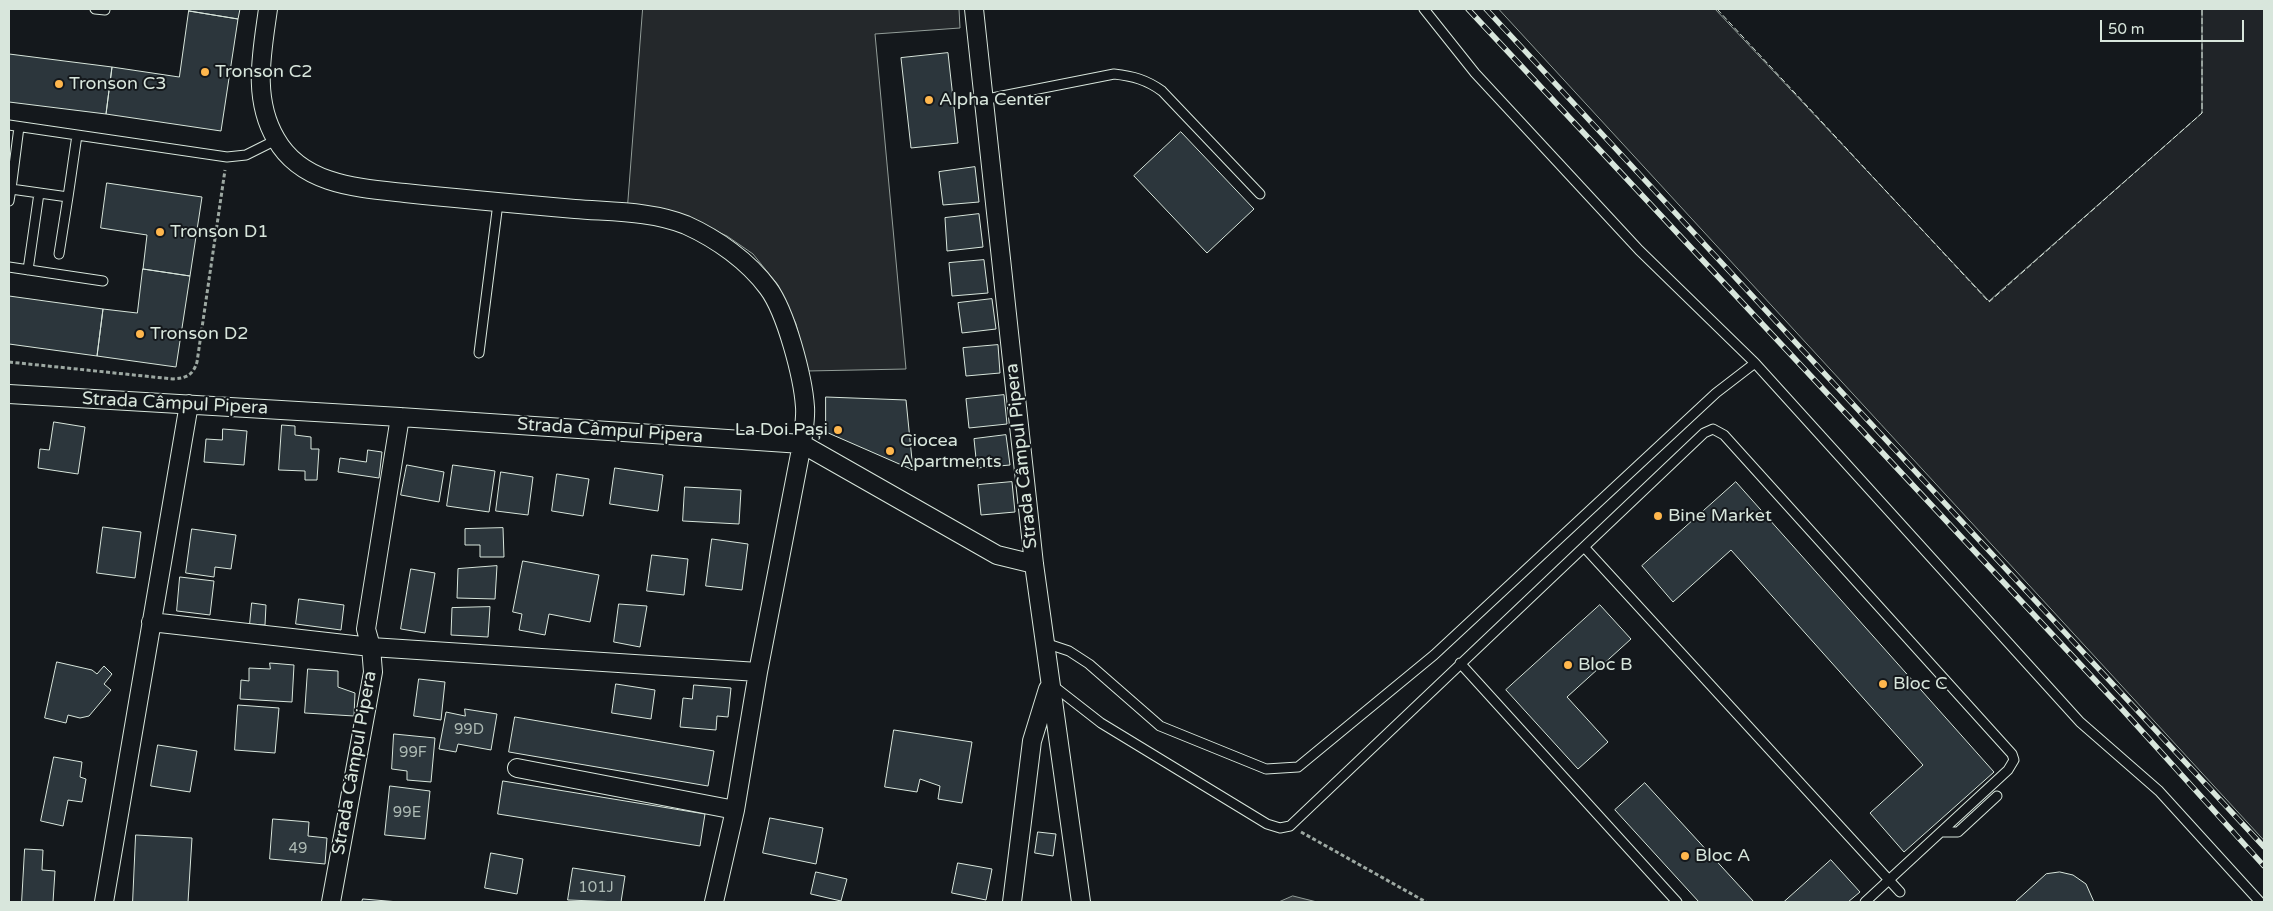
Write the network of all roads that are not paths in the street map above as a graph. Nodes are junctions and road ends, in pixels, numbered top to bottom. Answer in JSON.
{"nodes":[{"id":1,"x":95,"y":9,"type":"edge"},
{"id":2,"x":268,"y":9,"type":"edge"},
{"id":3,"x":974,"y":9,"type":"edge"},
{"id":4,"x":1424,"y":9,"type":"edge"},
{"id":5,"x":105,"y":10,"type":"dead end"},
{"id":6,"x":982,"y":100,"type":"junction"},
{"id":7,"x":9,"y":125,"type":"edge"},
{"id":8,"x":19,"y":127,"type":"junction"},
{"id":9,"x":77,"y":135,"type":"junction"},
{"id":10,"x":276,"y":140,"type":"junction"},
{"id":11,"x":11,"y":189,"type":"junction"},
{"id":12,"x":39,"y":193,"type":"junction"},
{"id":13,"x":1260,"y":194,"type":"dead end"},
{"id":14,"x":68,"y":197,"type":"junction"},
{"id":15,"x":9,"y":200,"type":"edge"},
{"id":16,"x":498,"y":203,"type":"junction"},
{"id":17,"x":59,"y":254,"type":"dead end"},
{"id":18,"x":9,"y":267,"type":"edge"},
{"id":19,"x":28,"y":270,"type":"junction"},
{"id":20,"x":103,"y":281,"type":"dead end"},
{"id":21,"x":479,"y":353,"type":"dead end"},
{"id":22,"x":1755,"y":364,"type":"junction"},
{"id":23,"x":9,"y":394,"type":"edge"},
{"id":24,"x":188,"y":404,"type":"junction"},
{"id":25,"x":400,"y":416,"type":"junction"},
{"id":26,"x":802,"y":444,"type":"junction"},
{"id":27,"x":1585,"y":548,"type":"junction"},
{"id":28,"x":1034,"y":564,"type":"junction"},
{"id":29,"x":151,"y":622,"type":"junction"},
{"id":30,"x":1044,"y":643,"type":"junction"},
{"id":31,"x":371,"y":647,"type":"junction"},
{"id":32,"x":1460,"y":663,"type":"junction"},
{"id":33,"x":758,"y":672,"type":"junction"},
{"id":34,"x":1050,"y":683,"type":"junction"},
{"id":35,"x":517,"y":768,"type":"dead end"},
{"id":36,"x":1998,"y":796,"type":"dead end"},
{"id":37,"x":735,"y":810,"type":"junction"},
{"id":38,"x":1941,"y":832,"type":"junction"},
{"id":39,"x":1889,"y":880,"type":"junction"},
{"id":40,"x":1900,"y":892,"type":"dead end"},
{"id":41,"x":104,"y":902,"type":"edge"},
{"id":42,"x":331,"y":902,"type":"edge"},
{"id":43,"x":714,"y":902,"type":"edge"},
{"id":44,"x":1012,"y":902,"type":"edge"},
{"id":45,"x":1081,"y":902,"type":"edge"},
{"id":46,"x":1677,"y":902,"type":"edge"},
{"id":47,"x":1865,"y":902,"type":"edge"},
{"id":48,"x":2260,"y":902,"type":"edge"}],
"edges":[{"from":1,"to":5,"type":"lane"},
{"from":2,"to":10,"type":"street"},
{"from":3,"to":6,"type":"street","name":"Strada Câmpul Pipera"},
{"from":4,"to":22,"type":"lane"},
{"from":6,"to":13,"type":"lane"},
{"from":6,"to":28,"type":"street","name":"Strada Câmpul Pipera"},
{"from":7,"to":8,"type":"lane"},
{"from":8,"to":9,"type":"lane"},
{"from":8,"to":11,"type":"lane"},
{"from":9,"to":10,"type":"lane"},
{"from":9,"to":14,"type":"lane"},
{"from":10,"to":16,"type":"street"},
{"from":11,"to":12,"type":"lane"},
{"from":11,"to":15,"type":"lane"},
{"from":12,"to":14,"type":"lane"},
{"from":12,"to":19,"type":"lane"},
{"from":14,"to":17,"type":"lane"},
{"from":16,"to":21,"type":"lane"},
{"from":16,"to":26,"type":"street"},
{"from":18,"to":19,"type":"lane"},
{"from":19,"to":20,"type":"lane"},
{"from":22,"to":30,"type":"lane"},
{"from":22,"to":48,"type":"lane"},
{"from":23,"to":24,"type":"street","name":"Strada Câmpul Pipera"},
{"from":24,"to":25,"type":"street","name":"Strada Câmpul Pipera"},
{"from":24,"to":29,"type":"street"},
{"from":25,"to":26,"type":"street","name":"Strada Câmpul Pipera"},
{"from":25,"to":31,"type":"street","name":"Strada Câmpul Pipera"},
{"from":26,"to":28,"type":"street"},
{"from":26,"to":33,"type":"street"},
{"from":27,"to":32,"type":"lane"},
{"from":27,"to":38,"type":"lane"},
{"from":27,"to":39,"type":"lane"},
{"from":28,"to":30,"type":"street","name":"Strada Câmpul Pipera"},
{"from":29,"to":31,"type":"street"},
{"from":29,"to":41,"type":"street"},
{"from":30,"to":34,"type":"street","name":"Strada Câmpul Pipera"},
{"from":31,"to":33,"type":"street"},
{"from":31,"to":42,"type":"street","name":"Strada Câmpul Pipera"},
{"from":32,"to":34,"type":"lane"},
{"from":32,"to":46,"type":"lane"},
{"from":33,"to":37,"type":"street"},
{"from":34,"to":44,"type":"street"},
{"from":34,"to":45,"type":"street","name":"Strada Câmpul Pipera"},
{"from":35,"to":37,"type":"street"},
{"from":36,"to":38,"type":"lane"},
{"from":37,"to":43,"type":"street"},
{"from":38,"to":39,"type":"lane"},
{"from":39,"to":40,"type":"lane"},
{"from":39,"to":47,"type":"lane"}]}
